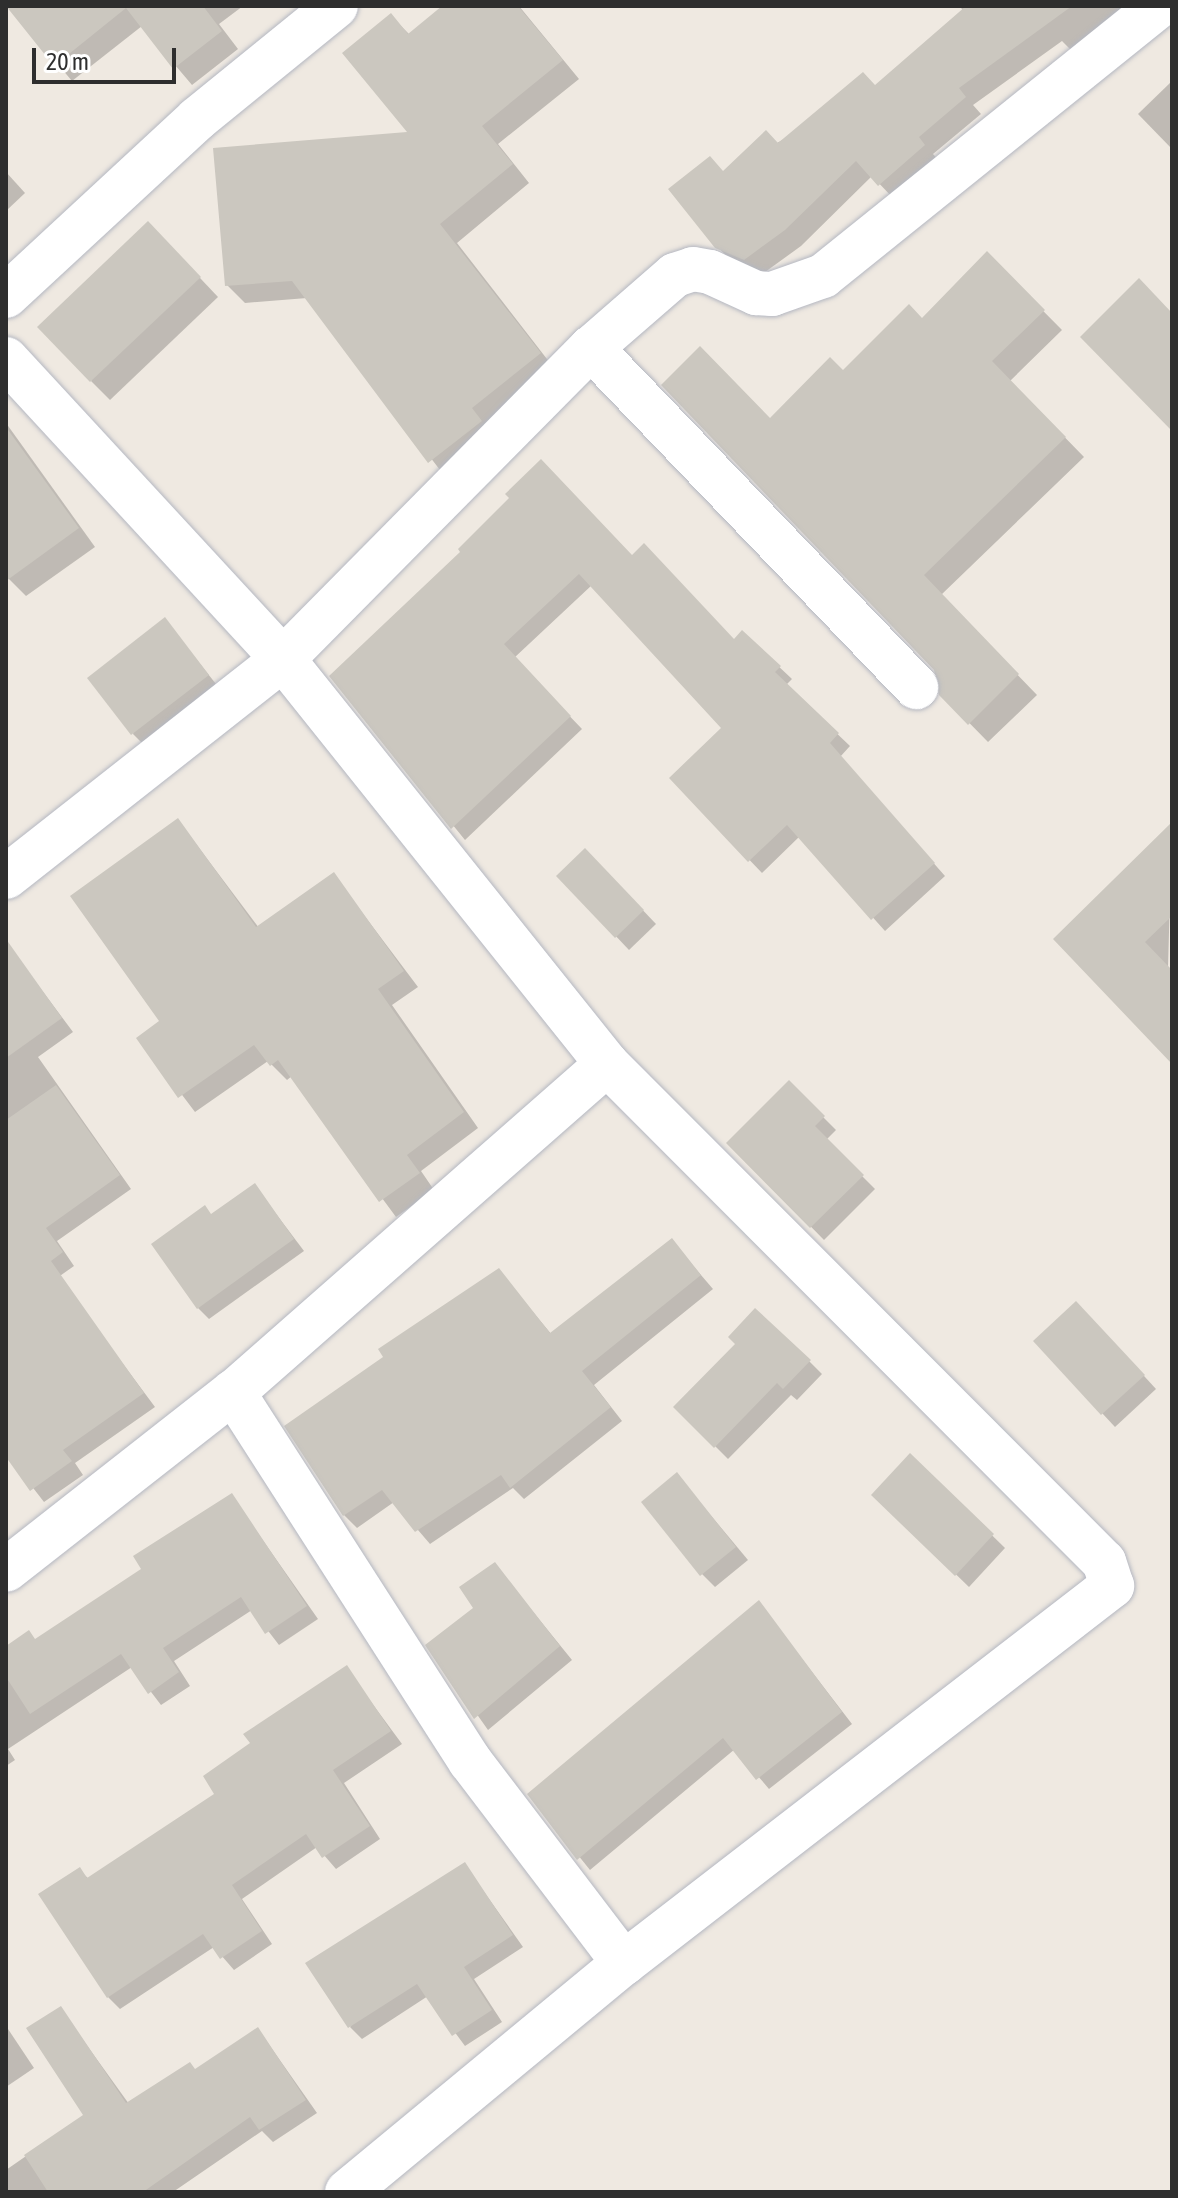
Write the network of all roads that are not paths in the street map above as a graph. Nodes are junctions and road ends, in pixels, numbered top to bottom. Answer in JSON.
{"nodes":[{"id":1,"x":336,"y":6,"type":"edge"},
{"id":2,"x":1159,"y":6,"type":"edge"},
{"id":3,"x":6,"y":296,"type":"edge"},
{"id":4,"x":591,"y":348,"type":"junction"},
{"id":5,"x":6,"y":359,"type":"edge"},
{"id":6,"x":283,"y":659,"type":"junction"},
{"id":7,"x":916,"y":687,"type":"dead end"},
{"id":8,"x":6,"y":877,"type":"edge"},
{"id":9,"x":607,"y":1064,"type":"junction"},
{"id":10,"x":233,"y":1392,"type":"junction"},
{"id":11,"x":6,"y":1570,"type":"edge"},
{"id":12,"x":624,"y":1963,"type":"junction"},
{"id":13,"x":347,"y":2192,"type":"edge"}],
"edges":[{"from":1,"to":3,"type":"street"},
{"from":2,"to":4,"type":"street"},
{"from":4,"to":6,"type":"street"},
{"from":4,"to":7,"type":"street"},
{"from":5,"to":6,"type":"street"},
{"from":6,"to":8,"type":"street"},
{"from":6,"to":9,"type":"street"},
{"from":9,"to":10,"type":"street"},
{"from":9,"to":12,"type":"street"},
{"from":10,"to":11,"type":"street"},
{"from":10,"to":12,"type":"street"},
{"from":12,"to":13,"type":"street"}]}
